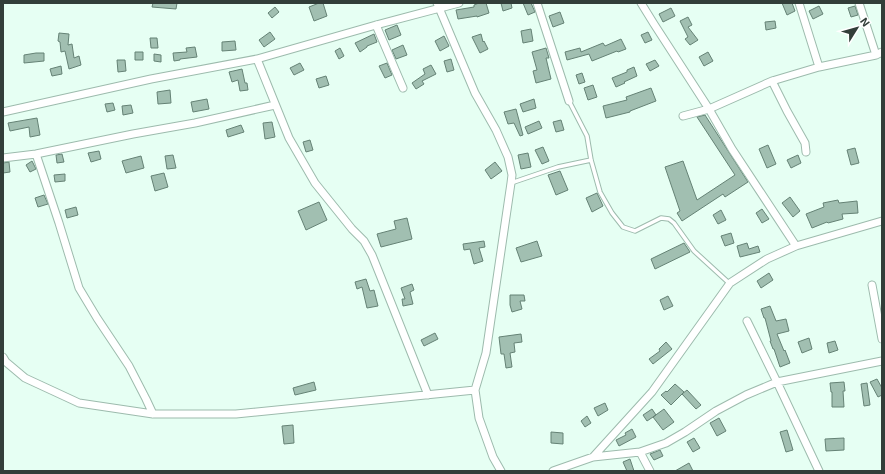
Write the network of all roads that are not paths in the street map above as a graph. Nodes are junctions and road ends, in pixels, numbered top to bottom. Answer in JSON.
{"nodes":[{"id":1,"x":459,"y":3,"type":"edge"},
{"id":2,"x":537,"y":3,"type":"edge"},
{"id":3,"x":641,"y":3,"type":"edge"},
{"id":4,"x":799,"y":3,"type":"edge"},
{"id":5,"x":859,"y":3,"type":"edge"},
{"id":6,"x":438,"y":5,"type":"edge"},
{"id":7,"x":376,"y":25,"type":"junction"},
{"id":8,"x":879,"y":53,"type":"edge"},
{"id":9,"x":257,"y":59,"type":"junction"},
{"id":10,"x":819,"y":67,"type":"junction"},
{"id":11,"x":772,"y":81,"type":"junction"},
{"id":12,"x":403,"y":88,"type":"dead end"},
{"id":13,"x":569,"y":101,"type":"joint"},
{"id":14,"x":275,"y":105,"type":"junction"},
{"id":15,"x":709,"y":109,"type":"junction"},
{"id":16,"x":3,"y":112,"type":"edge"},
{"id":17,"x":683,"y":116,"type":"dead end"},
{"id":18,"x":806,"y":152,"type":"dead end"},
{"id":19,"x":36,"y":154,"type":"junction"},
{"id":20,"x":3,"y":158,"type":"edge"},
{"id":21,"x":592,"y":160,"type":"junction"},
{"id":22,"x":511,"y":183,"type":"junction"},
{"id":23,"x":882,"y":221,"type":"edge"},
{"id":24,"x":796,"y":246,"type":"junction"},
{"id":25,"x":730,"y":283,"type":"junction"},
{"id":26,"x":872,"y":285,"type":"dead end"},
{"id":27,"x":747,"y":321,"type":"dead end"},
{"id":28,"x":882,"y":339,"type":"edge"},
{"id":29,"x":3,"y":357,"type":"edge"},
{"id":30,"x":882,"y":361,"type":"edge"},
{"id":31,"x":777,"y":382,"type":"junction"},
{"id":32,"x":476,"y":390,"type":"junction"},
{"id":33,"x":428,"y":395,"type":"junction"},
{"id":34,"x":153,"y":414,"type":"junction"},
{"id":35,"x":640,"y":452,"type":"junction"},
{"id":36,"x":593,"y":457,"type":"junction"},
{"id":37,"x":501,"y":471,"type":"edge"},
{"id":38,"x":553,"y":471,"type":"edge"},
{"id":39,"x":650,"y":471,"type":"edge"},
{"id":40,"x":819,"y":471,"type":"edge"}],
"edges":[{"from":1,"to":6,"type":"street"},
{"from":2,"to":13,"type":"street"},
{"from":3,"to":15,"type":"street"},
{"from":4,"to":10,"type":"street"},
{"from":5,"to":8,"type":"street"},
{"from":6,"to":7,"type":"street"},
{"from":6,"to":22,"type":"street"},
{"from":7,"to":9,"type":"street"},
{"from":7,"to":12,"type":"street"},
{"from":8,"to":10,"type":"street"},
{"from":9,"to":14,"type":"street"},
{"from":9,"to":16,"type":"street"},
{"from":10,"to":11,"type":"street"},
{"from":11,"to":15,"type":"street"},
{"from":11,"to":18,"type":"street"},
{"from":13,"to":21,"type":"lane"},
{"from":14,"to":19,"type":"street"},
{"from":14,"to":33,"type":"street"},
{"from":15,"to":17,"type":"street"},
{"from":15,"to":24,"type":"street"},
{"from":19,"to":20,"type":"street"},
{"from":19,"to":34,"type":"street"},
{"from":21,"to":22,"type":"lane"},
{"from":21,"to":25,"type":"lane"},
{"from":22,"to":32,"type":"street"},
{"from":23,"to":24,"type":"street"},
{"from":24,"to":25,"type":"street"},
{"from":25,"to":36,"type":"street"},
{"from":26,"to":28,"type":"street"},
{"from":27,"to":31,"type":"street"},
{"from":29,"to":34,"type":"street"},
{"from":30,"to":31,"type":"street"},
{"from":31,"to":35,"type":"street"},
{"from":31,"to":40,"type":"street"},
{"from":32,"to":33,"type":"street"},
{"from":32,"to":37,"type":"street"},
{"from":33,"to":34,"type":"street"},
{"from":35,"to":36,"type":"street"},
{"from":35,"to":39,"type":"street"},
{"from":36,"to":38,"type":"street"}]}
